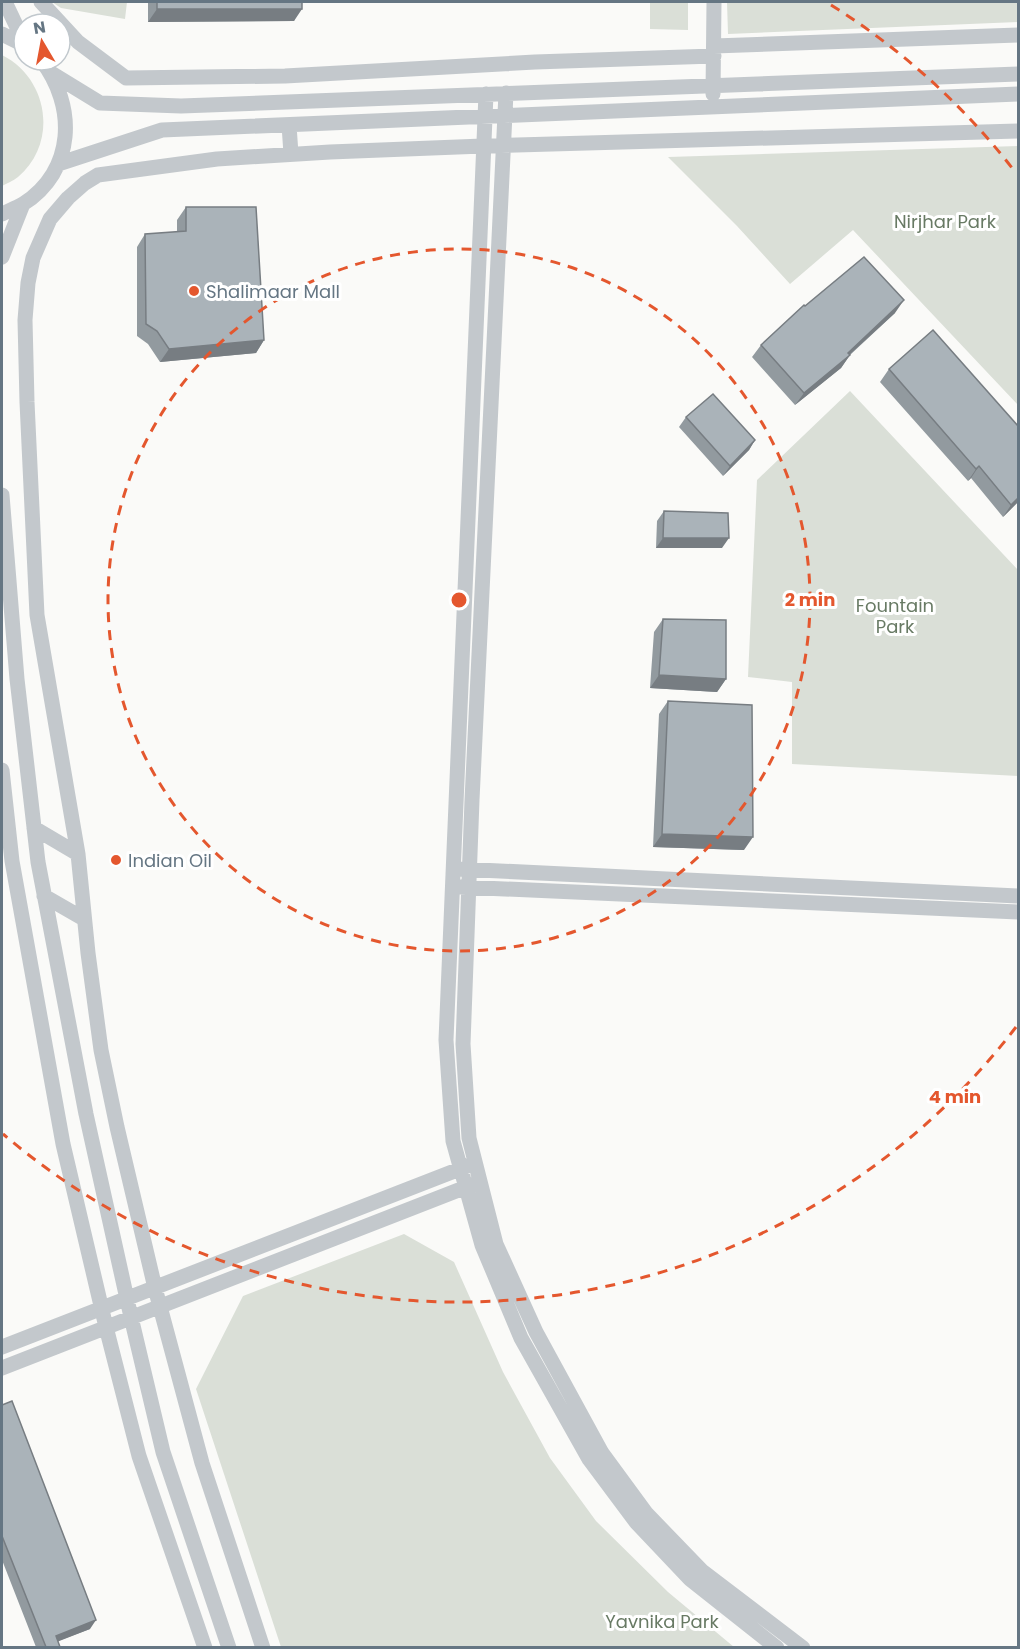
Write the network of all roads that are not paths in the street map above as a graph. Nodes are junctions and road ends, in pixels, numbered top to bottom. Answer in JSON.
{"nodes":[{"id":1,"x":5,"y":2,"type":"edge"},
{"id":2,"x":40,"y":2,"type":"edge"},
{"id":3,"x":714,"y":2,"type":"edge"},
{"id":4,"x":12,"y":17,"type":"edge"},
{"id":5,"x":1018,"y":35,"type":"edge"},
{"id":6,"x":714,"y":51,"type":"junction"},
{"id":7,"x":51,"y":73,"type":"joint"},
{"id":8,"x":1018,"y":74,"type":"edge"},
{"id":9,"x":713,"y":85,"type":"junction"},
{"id":10,"x":506,"y":93,"type":"junction"},
{"id":11,"x":486,"y":94,"type":"junction"},
{"id":12,"x":1018,"y":94,"type":"edge"},
{"id":13,"x":713,"y":107,"type":"junction"},
{"id":14,"x":506,"y":115,"type":"junction"},
{"id":15,"x":485,"y":116,"type":"junction"},
{"id":16,"x":289,"y":125,"type":"junction"},
{"id":17,"x":1018,"y":130,"type":"edge"},
{"id":18,"x":504,"y":145,"type":"junction"},
{"id":19,"x":483,"y":146,"type":"junction"},
{"id":20,"x":291,"y":154,"type":"junction"},
{"id":21,"x":58,"y":164,"type":"junction"},
{"id":22,"x":23,"y":204,"type":"junction"},
{"id":23,"x":2,"y":214,"type":"edge"},
{"id":24,"x":2,"y":258,"type":"edge"},
{"id":25,"x":2,"y":495,"type":"edge"},
{"id":26,"x":2,"y":770,"type":"edge"},
{"id":27,"x":34,"y":828,"type":"junction"},
{"id":28,"x":5,"y":831,"type":"edge"},
{"id":29,"x":78,"y":854,"type":"junction"},
{"id":30,"x":453,"y":869,"type":"junction"},
{"id":31,"x":469,"y":870,"type":"junction"},
{"id":32,"x":453,"y":887,"type":"junction"},
{"id":33,"x":469,"y":888,"type":"junction"},
{"id":34,"x":44,"y":896,"type":"junction"},
{"id":35,"x":1018,"y":896,"type":"edge"},
{"id":36,"x":1018,"y":912,"type":"edge"},
{"id":37,"x":84,"y":919,"type":"junction"},
{"id":38,"x":476,"y":1163,"type":"junction"},
{"id":39,"x":460,"y":1169,"type":"junction"},
{"id":40,"x":473,"y":1185,"type":"junction"},
{"id":41,"x":344,"y":1215,"type":"junction"},
{"id":42,"x":351,"y":1233,"type":"junction"},
{"id":43,"x":155,"y":1288,"type":"junction"},
{"id":44,"x":127,"y":1299,"type":"junction"},
{"id":45,"x":160,"y":1306,"type":"junction"},
{"id":46,"x":102,"y":1309,"type":"junction"},
{"id":47,"x":131,"y":1317,"type":"junction"},
{"id":48,"x":106,"y":1327,"type":"junction"},
{"id":49,"x":2,"y":1347,"type":"edge"},
{"id":50,"x":2,"y":1368,"type":"edge"},
{"id":51,"x":205,"y":1647,"type":"edge"},
{"id":52,"x":229,"y":1647,"type":"edge"},
{"id":53,"x":263,"y":1647,"type":"edge"},
{"id":54,"x":777,"y":1647,"type":"edge"},
{"id":55,"x":803,"y":1647,"type":"edge"}],
"edges":[{"from":1,"to":4,"type":"street"},
{"from":2,"to":6,"type":"street"},
{"from":3,"to":6,"type":"street"},
{"from":5,"to":6,"type":"street"},
{"from":6,"to":9,"type":"street"},
{"from":7,"to":11,"type":"street"},
{"from":7,"to":21,"type":"street"},
{"from":8,"to":9,"type":"street"},
{"from":9,"to":10,"type":"street"},
{"from":9,"to":13,"type":"street"},
{"from":10,"to":11,"type":"street"},
{"from":10,"to":14,"type":"street"},
{"from":11,"to":15,"type":"street"},
{"from":12,"to":13,"type":"street"},
{"from":13,"to":14,"type":"street"},
{"from":14,"to":15,"type":"street"},
{"from":14,"to":18,"type":"street"},
{"from":15,"to":16,"type":"street"},
{"from":15,"to":19,"type":"street"},
{"from":16,"to":20,"type":"street"},
{"from":16,"to":21,"type":"street"},
{"from":17,"to":18,"type":"street"},
{"from":18,"to":19,"type":"street"},
{"from":18,"to":31,"type":"street"},
{"from":19,"to":20,"type":"street"},
{"from":19,"to":30,"type":"street"},
{"from":20,"to":29,"type":"street"},
{"from":21,"to":22,"type":"street"},
{"from":22,"to":23,"type":"street"},
{"from":22,"to":24,"type":"street"},
{"from":25,"to":27,"type":"street"},
{"from":26,"to":28,"type":"street"},
{"from":27,"to":29,"type":"street"},
{"from":27,"to":34,"type":"street"},
{"from":28,"to":46,"type":"street"},
{"from":29,"to":37,"type":"street"},
{"from":30,"to":31,"type":"street"},
{"from":30,"to":32,"type":"street"},
{"from":31,"to":33,"type":"street"},
{"from":31,"to":35,"type":"street"},
{"from":32,"to":33,"type":"street"},
{"from":32,"to":39,"type":"street"},
{"from":33,"to":36,"type":"street"},
{"from":33,"to":38,"type":"street"},
{"from":34,"to":37,"type":"street"},
{"from":34,"to":44,"type":"street"},
{"from":37,"to":43,"type":"street"},
{"from":38,"to":39,"type":"street"},
{"from":38,"to":40,"type":"street"},
{"from":39,"to":40,"type":"street"},
{"from":39,"to":41,"type":"street"},
{"from":40,"to":42,"type":"street"},
{"from":40,"to":54,"type":"street"},
{"from":40,"to":55,"type":"street"},
{"from":41,"to":42,"type":"street"},
{"from":41,"to":43,"type":"street"},
{"from":42,"to":45,"type":"street"},
{"from":43,"to":44,"type":"street"},
{"from":43,"to":45,"type":"street"},
{"from":44,"to":46,"type":"street"},
{"from":44,"to":47,"type":"street"},
{"from":45,"to":47,"type":"street"},
{"from":45,"to":53,"type":"street"},
{"from":46,"to":48,"type":"street"},
{"from":46,"to":49,"type":"street"},
{"from":47,"to":48,"type":"street"},
{"from":47,"to":52,"type":"street"},
{"from":48,"to":50,"type":"street"},
{"from":48,"to":51,"type":"street"}]}
